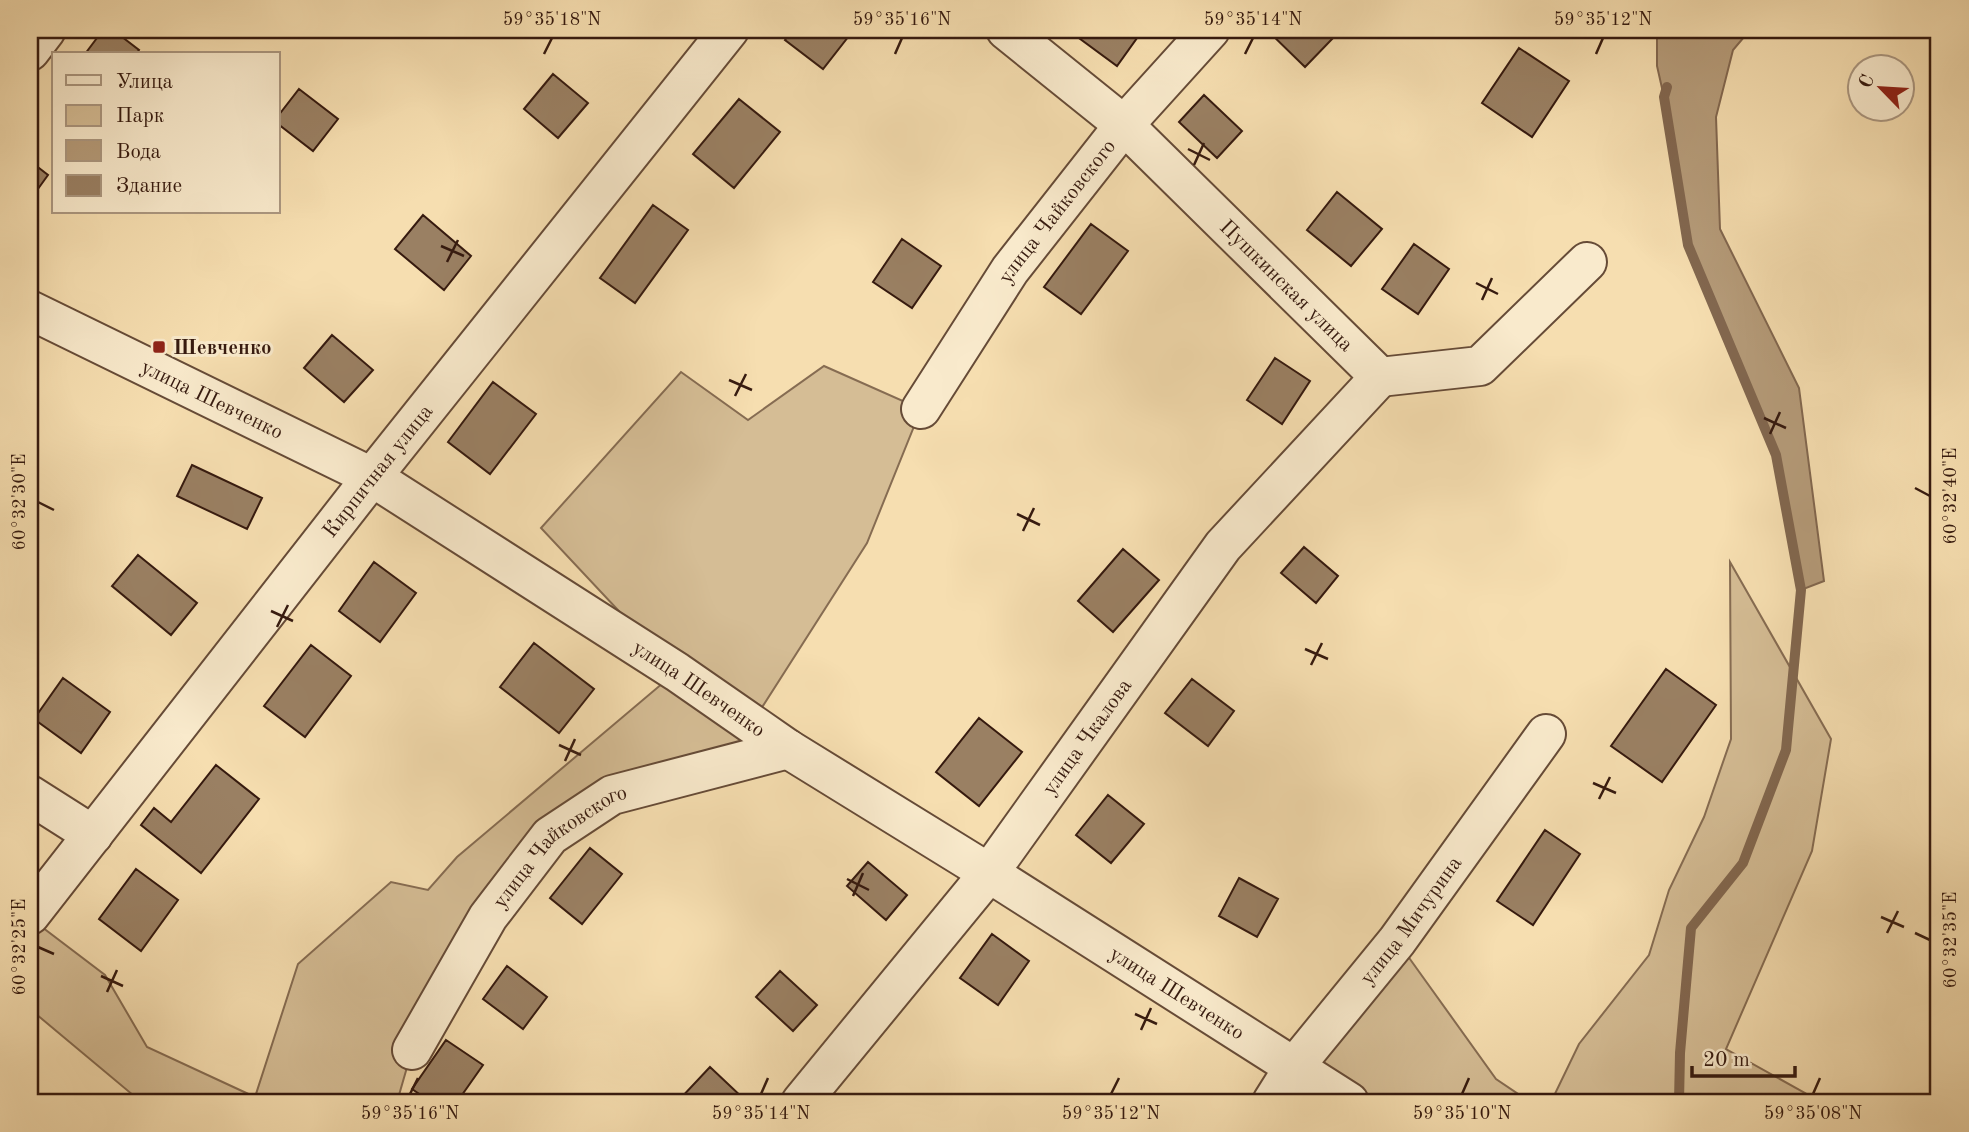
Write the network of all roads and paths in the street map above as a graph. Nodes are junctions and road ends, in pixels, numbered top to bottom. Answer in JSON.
{"nodes":[{"id":1,"x":46,"y":30,"type":"edge"},
{"id":2,"x":729,"y":30,"type":"edge"},
{"id":3,"x":1006,"y":30,"type":"edge"},
{"id":4,"x":1210,"y":30,"type":"edge"},
{"id":5,"x":30,"y":51,"type":"edge"},
{"id":6,"x":1124,"y":125,"type":"junction"},
{"id":7,"x":1587,"y":262,"type":"dead end"},
{"id":8,"x":30,"y":310,"type":"edge"},
{"id":9,"x":1380,"y":377,"type":"junction"},
{"id":10,"x":921,"y":408,"type":"dead end"},
{"id":11,"x":372,"y":477,"type":"junction"},
{"id":12,"x":1546,"y":734,"type":"dead end"},
{"id":13,"x":788,"y":749,"type":"junction"},
{"id":14,"x":30,"y":795,"type":"edge"},
{"id":15,"x":93,"y":835,"type":"junction"},
{"id":16,"x":989,"y":873,"type":"junction"},
{"id":17,"x":30,"y":915,"type":"edge"},
{"id":18,"x":412,"y":1050,"type":"dead end"},
{"id":19,"x":1294,"y":1067,"type":"junction"},
{"id":20,"x":801,"y":1102,"type":"edge"},
{"id":21,"x":1272,"y":1102,"type":"edge"},
{"id":22,"x":1349,"y":1102,"type":"edge"}],
"edges":[{"from":1,"to":5,"type":"street"},
{"from":2,"to":11,"type":"street","name":"Кирпичная улица"},
{"from":3,"to":6,"type":"street","name":"Пушкинская улица"},
{"from":4,"to":6,"type":"street","name":"улица Чайковского"},
{"from":6,"to":9,"type":"street","name":"Пушкинская улица"},
{"from":6,"to":10,"type":"street","name":"улица Чайковского"},
{"from":7,"to":9,"type":"street"},
{"from":8,"to":11,"type":"street","name":"улица Шевченко"},
{"from":9,"to":16,"type":"street","name":"улица Чкалова"},
{"from":11,"to":13,"type":"street","name":"улица Шевченко"},
{"from":11,"to":15,"type":"street","name":"Кирпичная улица"},
{"from":12,"to":19,"type":"street","name":"улица Мичурина"},
{"from":13,"to":16,"type":"street","name":"улица Шевченко"},
{"from":13,"to":18,"type":"street","name":"улица Чайковского"},
{"from":14,"to":15,"type":"street"},
{"from":15,"to":17,"type":"street","name":"Кирпичная улица"},
{"from":16,"to":19,"type":"street","name":"улица Шевченко"},
{"from":16,"to":20,"type":"street","name":"улица Чкалова"},
{"from":19,"to":21,"type":"street","name":"улица Мичурина"},
{"from":19,"to":22,"type":"street","name":"улица Шевченко"}]}
